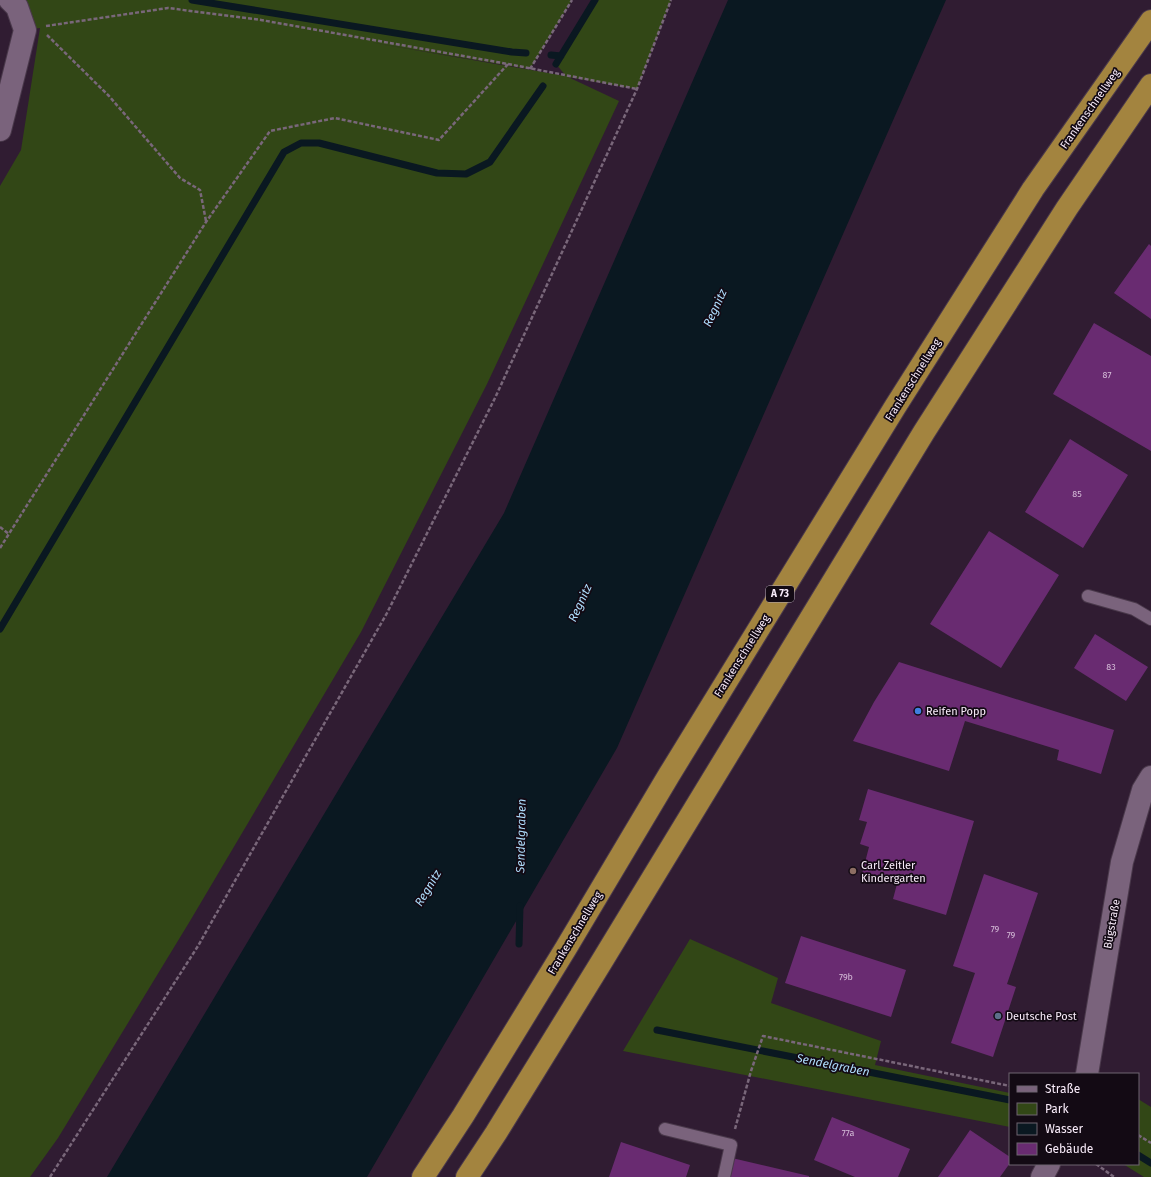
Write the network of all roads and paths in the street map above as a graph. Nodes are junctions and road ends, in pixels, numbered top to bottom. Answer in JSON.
{"nodes":[{"id":1,"x":572,"y":0,"type":"edge"},
{"id":2,"x":671,"y":0,"type":"edge"},
{"id":3,"x":16,"y":2,"type":"edge"},
{"id":4,"x":1151,"y":21,"type":"edge"},
{"id":5,"x":33,"y":29,"type":"junction"},
{"id":6,"x":508,"y":64,"type":"junction"},
{"id":7,"x":530,"y":69,"type":"junction"},
{"id":8,"x":1151,"y":85,"type":"edge"},
{"id":9,"x":637,"y":89,"type":"junction"},
{"id":10,"x":0,"y":130,"type":"edge"},
{"id":11,"x":206,"y":222,"type":"junction"},
{"id":12,"x":0,"y":528,"type":"edge"},
{"id":13,"x":8,"y":534,"type":"junction"},
{"id":14,"x":0,"y":548,"type":"edge"},
{"id":15,"x":1088,"y":596,"type":"dead end"},
{"id":16,"x":1151,"y":619,"type":"edge"},
{"id":17,"x":1151,"y":777,"type":"edge"},
{"id":18,"x":1087,"y":1073,"type":"edge"},
{"id":19,"x":1009,"y":1086,"type":"edge"},
{"id":20,"x":665,"y":1129,"type":"dead end"},
{"id":21,"x":1139,"y":1136,"type":"edge"},
{"id":22,"x":1151,"y":1143,"type":"edge"},
{"id":23,"x":731,"y":1145,"type":"junction"},
{"id":24,"x":1048,"y":1165,"type":"edge"},
{"id":25,"x":1097,"y":1165,"type":"edge"},
{"id":26,"x":50,"y":1177,"type":"edge"},
{"id":27,"x":424,"y":1177,"type":"edge"},
{"id":28,"x":467,"y":1177,"type":"edge"},
{"id":29,"x":724,"y":1177,"type":"edge"},
{"id":30,"x":1042,"y":1177,"type":"edge"},
{"id":31,"x":1114,"y":1177,"type":"edge"}],
"edges":[{"from":1,"to":7,"type":"path"},
{"from":2,"to":9,"type":"path"},
{"from":3,"to":5,"type":"street"},
{"from":4,"to":27,"type":"highway","name":"Frankenschnellweg","number":"A 73"},
{"from":5,"to":6,"type":"path"},
{"from":5,"to":10,"type":"street"},
{"from":5,"to":11,"type":"path"},
{"from":6,"to":7,"type":"path"},
{"from":6,"to":11,"type":"path"},
{"from":7,"to":9,"type":"path"},
{"from":8,"to":28,"type":"highway"},
{"from":9,"to":26,"type":"path"},
{"from":11,"to":13,"type":"path"},
{"from":12,"to":13,"type":"path"},
{"from":13,"to":14,"type":"path"},
{"from":15,"to":16,"type":"lane"},
{"from":17,"to":18,"type":"street","name":"Bügstraße"},
{"from":19,"to":23,"type":"path"},
{"from":20,"to":23,"type":"lane"},
{"from":21,"to":22,"type":"path"},
{"from":23,"to":29,"type":"lane"},
{"from":24,"to":30,"type":"street"},
{"from":25,"to":31,"type":"path"}]}
